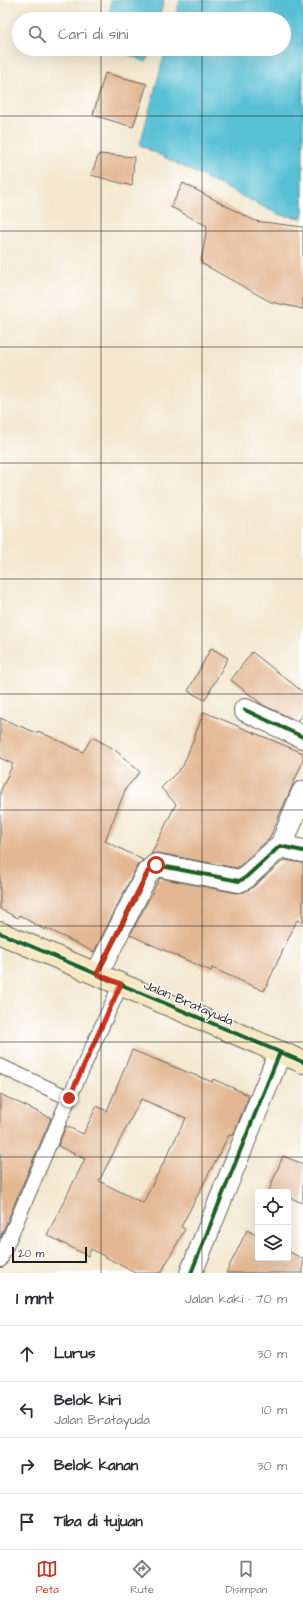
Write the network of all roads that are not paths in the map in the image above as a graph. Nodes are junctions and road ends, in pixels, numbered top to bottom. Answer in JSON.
{"nodes":[{"id":1,"x":245,"y":710,"type":"dead end"},
{"id":2,"x":303,"y":738,"type":"edge"},
{"id":3,"x":303,"y":792,"type":"edge"},
{"id":4,"x":281,"y":846,"type":"junction"},
{"id":5,"x":303,"y":851,"type":"edge"},
{"id":6,"x":0,"y":933,"type":"edge"},
{"id":7,"x":97,"y":974,"type":"junction"},
{"id":8,"x":121,"y":984,"type":"junction"},
{"id":9,"x":280,"y":1052,"type":"junction"},
{"id":10,"x":303,"y":1062,"type":"edge"},
{"id":11,"x":0,"y":1066,"type":"edge"},
{"id":12,"x":69,"y":1098,"type":"junction"},
{"id":13,"x":0,"y":1260,"type":"edge"},
{"id":14,"x":190,"y":1273,"type":"edge"}],
"edges":[{"from":1,"to":2,"type":"street"},
{"from":3,"to":4,"type":"street"},
{"from":4,"to":5,"type":"street"},
{"from":4,"to":7,"type":"street"},
{"from":6,"to":7,"type":"street","name":"Jalan Bratayuda"},
{"from":7,"to":8,"type":"street","name":"Jalan Bratayuda"},
{"from":8,"to":9,"type":"street","name":"Jalan Bratayuda"},
{"from":8,"to":12,"type":"lane"},
{"from":9,"to":10,"type":"street","name":"Jalan Bratayuda"},
{"from":9,"to":14,"type":"street"},
{"from":11,"to":12,"type":"lane"},
{"from":12,"to":13,"type":"lane"}]}
